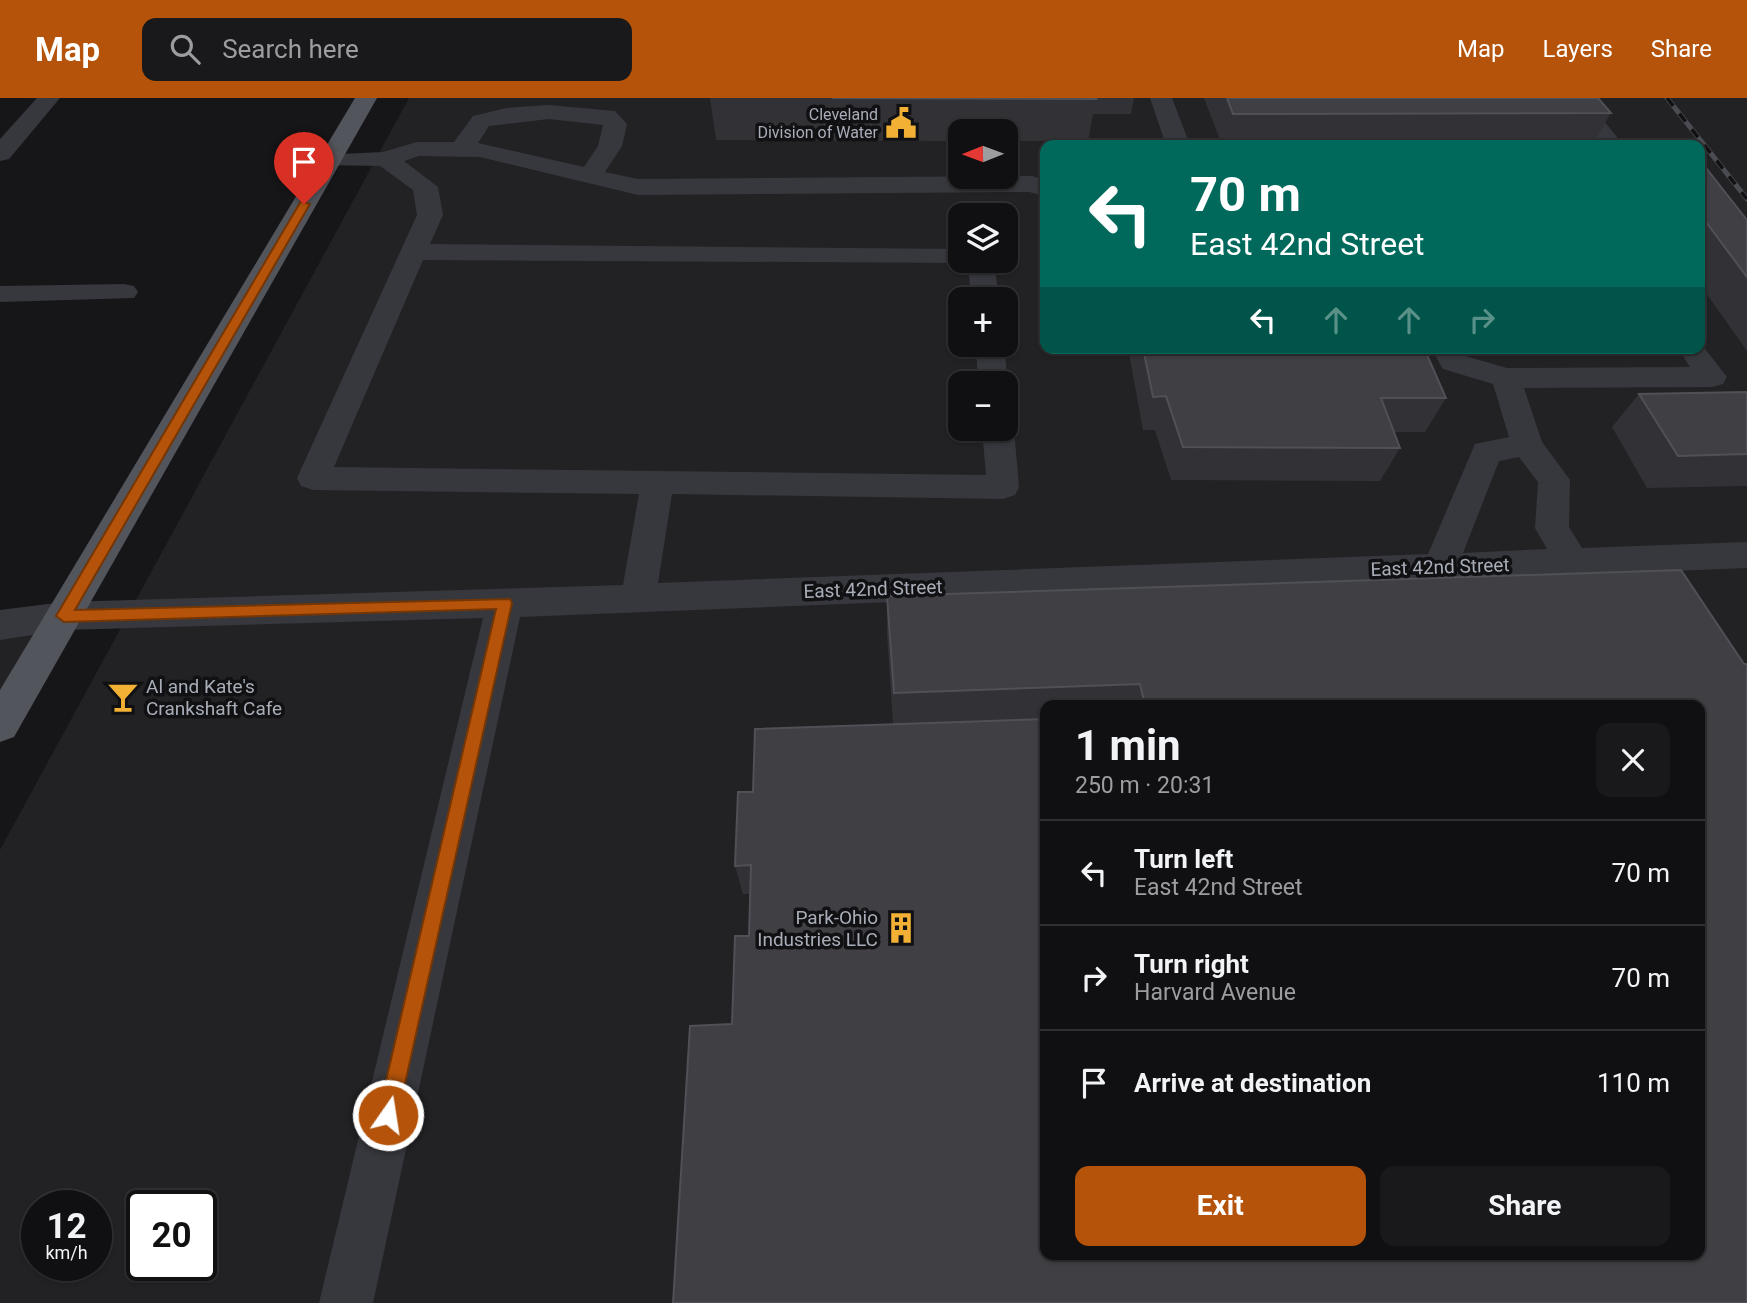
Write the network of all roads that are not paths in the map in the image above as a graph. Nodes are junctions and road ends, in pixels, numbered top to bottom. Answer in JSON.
{"nodes":[{"id":1,"x":49,"y":98,"type":"edge"},
{"id":2,"x":366,"y":98,"type":"edge"},
{"id":3,"x":1161,"y":98,"type":"edge"},
{"id":4,"x":1573,"y":98,"type":"edge"},
{"id":5,"x":1176,"y":140,"type":"edge"},
{"id":6,"x":1607,"y":140,"type":"edge"},
{"id":7,"x":461,"y":149,"type":"junction"},
{"id":8,"x":0,"y":154,"type":"edge"},
{"id":9,"x":385,"y":159,"type":"junction"},
{"id":10,"x":330,"y":160,"type":"junction"},
{"id":11,"x":590,"y":176,"type":"junction"},
{"id":12,"x":1040,"y":187,"type":"edge"},
{"id":13,"x":414,"y":252,"type":"junction"},
{"id":14,"x":948,"y":257,"type":"edge"},
{"id":15,"x":124,"y":292,"type":"dead end"},
{"id":16,"x":0,"y":294,"type":"edge"},
{"id":17,"x":1449,"y":354,"type":"edge"},
{"id":18,"x":1697,"y":354,"type":"edge"},
{"id":19,"x":1506,"y":378,"type":"junction"},
{"id":20,"x":999,"y":441,"type":"edge"},
{"id":21,"x":1527,"y":445,"type":"junction"},
{"id":22,"x":659,"y":482,"type":"junction"},
{"id":23,"x":1747,"y":555,"type":"edge"},
{"id":24,"x":1572,"y":562,"type":"junction"},
{"id":25,"x":1440,"y":567,"type":"junction"},
{"id":26,"x":638,"y":598,"type":"junction"},
{"id":27,"x":505,"y":603,"type":"junction"},
{"id":28,"x":64,"y":616,"type":"junction"},
{"id":29,"x":0,"y":625,"type":"edge"},
{"id":30,"x":0,"y":724,"type":"edge"},
{"id":31,"x":346,"y":1303,"type":"edge"}],
"edges":[{"from":1,"to":8,"type":"street"},
{"from":2,"to":10,"type":"main road"},
{"from":3,"to":5,"type":"street"},
{"from":4,"to":6,"type":"street"},
{"from":7,"to":9,"type":"street"},
{"from":7,"to":11,"type":"street"},
{"from":7,"to":11,"type":"street"},
{"from":9,"to":10,"type":"street"},
{"from":9,"to":13,"type":"street"},
{"from":10,"to":28,"type":"main road"},
{"from":11,"to":12,"type":"street"},
{"from":13,"to":14,"type":"street"},
{"from":13,"to":22,"type":"street"},
{"from":15,"to":16,"type":"street"},
{"from":17,"to":19,"type":"street"},
{"from":18,"to":19,"type":"street"},
{"from":19,"to":21,"type":"street"},
{"from":20,"to":22,"type":"street"},
{"from":21,"to":24,"type":"street"},
{"from":21,"to":25,"type":"street"},
{"from":22,"to":26,"type":"street"},
{"from":23,"to":24,"type":"street","name":"East 42nd Street"},
{"from":24,"to":25,"type":"street","name":"East 42nd Street"},
{"from":25,"to":26,"type":"street","name":"East 42nd Street"},
{"from":26,"to":27,"type":"street","name":"East 42nd Street"},
{"from":27,"to":28,"type":"street","name":"East 42nd Street"},
{"from":27,"to":31,"type":"street"},
{"from":28,"to":29,"type":"street","name":"East 42nd Street"},
{"from":28,"to":30,"type":"main road"}]}
